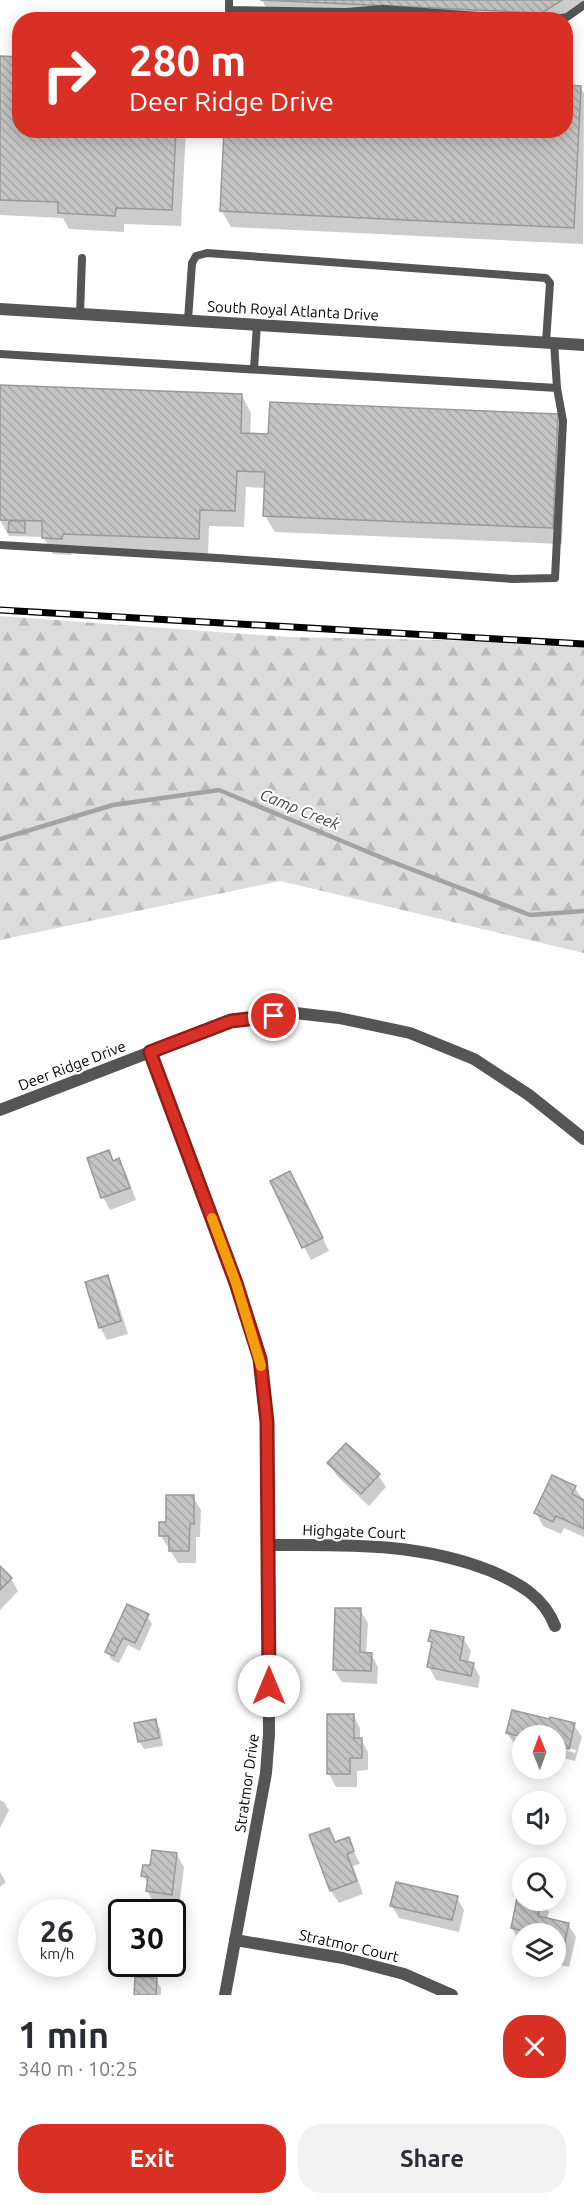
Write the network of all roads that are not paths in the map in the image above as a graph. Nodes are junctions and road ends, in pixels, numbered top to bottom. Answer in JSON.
{"nodes":[{"id":1,"x":229,"y":0,"type":"edge"},
{"id":2,"x":346,"y":12,"type":"edge"},
{"id":3,"x":346,"y":12,"type":"edge"},
{"id":4,"x":424,"y":12,"type":"edge"},
{"id":5,"x":82,"y":258,"type":"dead end"},
{"id":6,"x":0,"y":309,"type":"edge"},
{"id":7,"x":80,"y":314,"type":"junction"},
{"id":8,"x":188,"y":320,"type":"junction"},
{"id":9,"x":257,"y":324,"type":"junction"},
{"id":10,"x":550,"y":342,"type":"junction"},
{"id":11,"x":584,"y":345,"type":"edge"},
{"id":12,"x":0,"y":354,"type":"edge"},
{"id":13,"x":254,"y":369,"type":"junction"},
{"id":14,"x":557,"y":388,"type":"junction"},
{"id":15,"x":0,"y":545,"type":"edge"},
{"id":16,"x":150,"y":1052,"type":"junction"},
{"id":17,"x":0,"y":1110,"type":"edge"},
{"id":18,"x":584,"y":1139,"type":"edge"},
{"id":19,"x":269,"y":1545,"type":"junction"},
{"id":20,"x":555,"y":1626,"type":"dead end"},
{"id":21,"x":235,"y":1940,"type":"junction"},
{"id":22,"x":225,"y":1995,"type":"edge"},
{"id":23,"x":452,"y":1995,"type":"edge"}],
"edges":[{"from":1,"to":2,"type":"lane"},
{"from":3,"to":4,"type":"lane"},
{"from":5,"to":7,"type":"lane"},
{"from":6,"to":7,"type":"street","name":"South Royal Atlanta Drive"},
{"from":7,"to":8,"type":"street","name":"South Royal Atlanta Drive"},
{"from":8,"to":9,"type":"street","name":"South Royal Atlanta Drive"},
{"from":8,"to":10,"type":"lane"},
{"from":9,"to":10,"type":"street","name":"South Royal Atlanta Drive"},
{"from":9,"to":13,"type":"lane"},
{"from":10,"to":11,"type":"street","name":"South Royal Atlanta Drive"},
{"from":10,"to":14,"type":"lane"},
{"from":12,"to":13,"type":"lane"},
{"from":13,"to":14,"type":"lane"},
{"from":14,"to":15,"type":"lane"},
{"from":16,"to":17,"type":"street","name":"Deer Ridge Drive"},
{"from":16,"to":18,"type":"street","name":"Deer Ridge Drive"},
{"from":16,"to":19,"type":"street","name":"Stratmor Drive"},
{"from":19,"to":20,"type":"street","name":"Highgate Court"},
{"from":19,"to":21,"type":"street","name":"Stratmor Drive"},
{"from":21,"to":22,"type":"street","name":"Stratmor Drive"},
{"from":21,"to":23,"type":"street","name":"Stratmor Court"}]}
